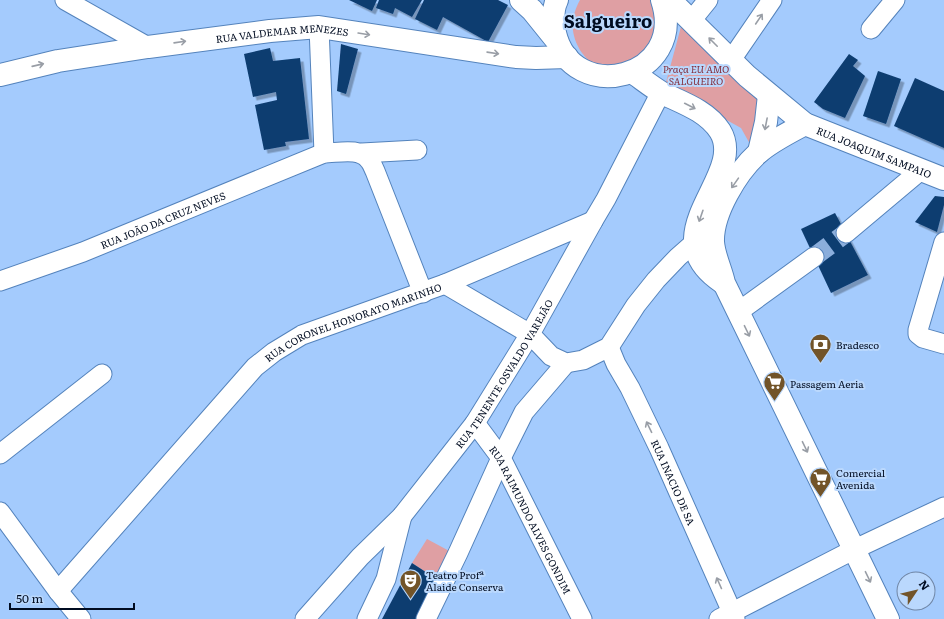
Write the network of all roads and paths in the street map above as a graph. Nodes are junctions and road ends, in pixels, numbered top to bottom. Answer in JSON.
{"nodes":[{"id":1,"x":65,"y":0,"type":"edge"},
{"id":2,"x":521,"y":0,"type":"edge"},
{"id":3,"x":557,"y":0,"type":"edge"},
{"id":4,"x":662,"y":0,"type":"edge"},
{"id":5,"x":670,"y":0,"type":"edge"},
{"id":6,"x":708,"y":0,"type":"edge"},
{"id":7,"x":772,"y":0,"type":"edge"},
{"id":8,"x":895,"y":0,"type":"edge"},
{"id":9,"x":691,"y":21,"type":"junction"},
{"id":10,"x":319,"y":27,"type":"junction"},
{"id":11,"x":871,"y":29,"type":"dead end"},
{"id":12,"x":148,"y":47,"type":"junction"},
{"id":13,"x":562,"y":49,"type":"junction"},
{"id":14,"x":731,"y":60,"type":"junction"},
{"id":15,"x":632,"y":72,"type":"junction"},
{"id":16,"x":0,"y":75,"type":"edge"},
{"id":17,"x":661,"y":92,"type":"junction"},
{"id":18,"x":769,"y":95,"type":"junction"},
{"id":19,"x":805,"y":124,"type":"junction"},
{"id":20,"x":417,"y":150,"type":"dead end"},
{"id":21,"x":759,"y":152,"type":"junction"},
{"id":22,"x":324,"y":153,"type":"junction"},
{"id":23,"x":365,"y":156,"type":"junction"},
{"id":24,"x":920,"y":170,"type":"junction"},
{"id":25,"x":944,"y":180,"type":"edge"},
{"id":26,"x":593,"y":221,"type":"junction"},
{"id":27,"x":846,"y":233,"type":"tunnel mouth"},
{"id":28,"x":695,"y":242,"type":"junction"},
{"id":29,"x":944,"y":242,"type":"edge"},
{"id":30,"x":814,"y":257,"type":"tunnel mouth"},
{"id":31,"x":0,"y":281,"type":"edge"},
{"id":32,"x":724,"y":283,"type":"junction"},
{"id":33,"x":446,"y":284,"type":"junction"},
{"id":34,"x":423,"y":293,"type":"junction"},
{"id":35,"x":738,"y":312,"type":"junction"},
{"id":36,"x":530,"y":334,"type":"junction"},
{"id":37,"x":944,"y":344,"type":"edge"},
{"id":38,"x":609,"y":347,"type":"junction"},
{"id":39,"x":566,"y":363,"type":"junction"},
{"id":40,"x":102,"y":374,"type":"dead end"},
{"id":41,"x":475,"y":423,"type":"junction"},
{"id":42,"x":0,"y":454,"type":"edge"},
{"id":43,"x":501,"y":458,"type":"junction"},
{"id":44,"x":944,"y":507,"type":"edge"},
{"id":45,"x":0,"y":512,"type":"edge"},
{"id":46,"x":402,"y":516,"type":"junction"},
{"id":47,"x":855,"y":549,"type":"junction"},
{"id":48,"x":58,"y":591,"type":"junction"},
{"id":49,"x":729,"y":617,"type":"edge"},
{"id":50,"x":81,"y":619,"type":"edge"},
{"id":51,"x":305,"y":619,"type":"edge"},
{"id":52,"x":367,"y":619,"type":"edge"},
{"id":53,"x":426,"y":619,"type":"edge"},
{"id":54,"x":582,"y":619,"type":"edge"},
{"id":55,"x":888,"y":619,"type":"edge"}],
"edges":[{"from":1,"to":12,"type":"street"},
{"from":2,"to":13,"type":"main road"},
{"from":3,"to":13,"type":"main road"},
{"from":4,"to":15,"type":"main road"},
{"from":5,"to":9,"type":"main road","name":"RUA JOAQUIM SAMPAIO"},
{"from":6,"to":9,"type":"street"},
{"from":14,"to":7,"type":"street","one_way":true},
{"from":8,"to":11,"type":"street"},
{"from":14,"to":9,"type":"main road","name":"RUA JOAQUIM SAMPAIO","one_way":true},
{"from":12,"to":10,"type":"main road","name":"RUA VALDEMAR MENEZES","one_way":true},
{"from":10,"to":13,"type":"main road","name":"RUA VALDEMAR MENEZES","one_way":true},
{"from":10,"to":22,"type":"street"},
{"from":16,"to":12,"type":"main road","name":"RUA VALDEMAR MENEZES","one_way":true},
{"from":13,"to":15,"type":"main road"},
{"from":14,"to":18,"type":"main road","name":"RUA JOAQUIM SAMPAIO"},
{"from":15,"to":17,"type":"main road"},
{"from":17,"to":26,"type":"street"},
{"from":17,"to":28,"type":"main road","one_way":true},
{"from":18,"to":19,"type":"main road","name":"RUA JOAQUIM SAMPAIO"},
{"from":18,"to":21,"type":"main road","one_way":true},
{"from":19,"to":21,"type":"main road"},
{"from":19,"to":24,"type":"main road","name":"RUA JOAQUIM SAMPAIO"},
{"from":20,"to":23,"type":"street"},
{"from":21,"to":32,"type":"main road","one_way":true},
{"from":22,"to":23,"type":"street"},
{"from":22,"to":31,"type":"street","name":"RUA JOÃO DA CRUZ NEVES"},
{"from":23,"to":34,"type":"street"},
{"from":24,"to":25,"type":"main road","name":"RUA JOAQUIM SAMPAIO"},
{"from":24,"to":27,"type":"street"},
{"from":26,"to":33,"type":"street","name":"RUA CORONEL HONORATO MARINHO"},
{"from":26,"to":36,"type":"street","name":"RUA TENENTE OSVALDO VAREJÃO"},
{"from":28,"to":32,"type":"main road"},
{"from":28,"to":38,"type":"street"},
{"from":29,"to":37,"type":"street"},
{"from":30,"to":35,"type":"street"},
{"from":32,"to":35,"type":"main road"},
{"from":33,"to":34,"type":"street","name":"RUA CORONEL HONORATO MARINHO"},
{"from":33,"to":36,"type":"street"},
{"from":34,"to":48,"type":"street","name":"RUA CORONEL HONORATO MARINHO"},
{"from":35,"to":47,"type":"main road","one_way":true},
{"from":36,"to":39,"type":"street"},
{"from":36,"to":41,"type":"street","name":"RUA TENENTE OSVALDO VAREJÃO"},
{"from":38,"to":39,"type":"street"},
{"from":49,"to":38,"type":"street","name":"RUA INACIO DE SA","one_way":true},
{"from":39,"to":43,"type":"street"},
{"from":40,"to":42,"type":"street"},
{"from":41,"to":43,"type":"street","name":"RUA RAIMUNDO ALVES GONDIM"},
{"from":41,"to":46,"type":"street","name":"RUA TENENTE OSVALDO VAREJÃO"},
{"from":43,"to":53,"type":"street"},
{"from":43,"to":54,"type":"street","name":"RUA RAIMUNDO ALVES GONDIM"},
{"from":44,"to":47,"type":"street"},
{"from":45,"to":48,"type":"street"},
{"from":46,"to":51,"type":"street","name":"RUA TENENTE OSVALDO VAREJÃO"},
{"from":46,"to":52,"type":"street","name":"RUA TENENTE OSVALDO VAREJÃO"},
{"from":47,"to":49,"type":"street"},
{"from":47,"to":55,"type":"main road","one_way":true},
{"from":48,"to":50,"type":"street"}]}
